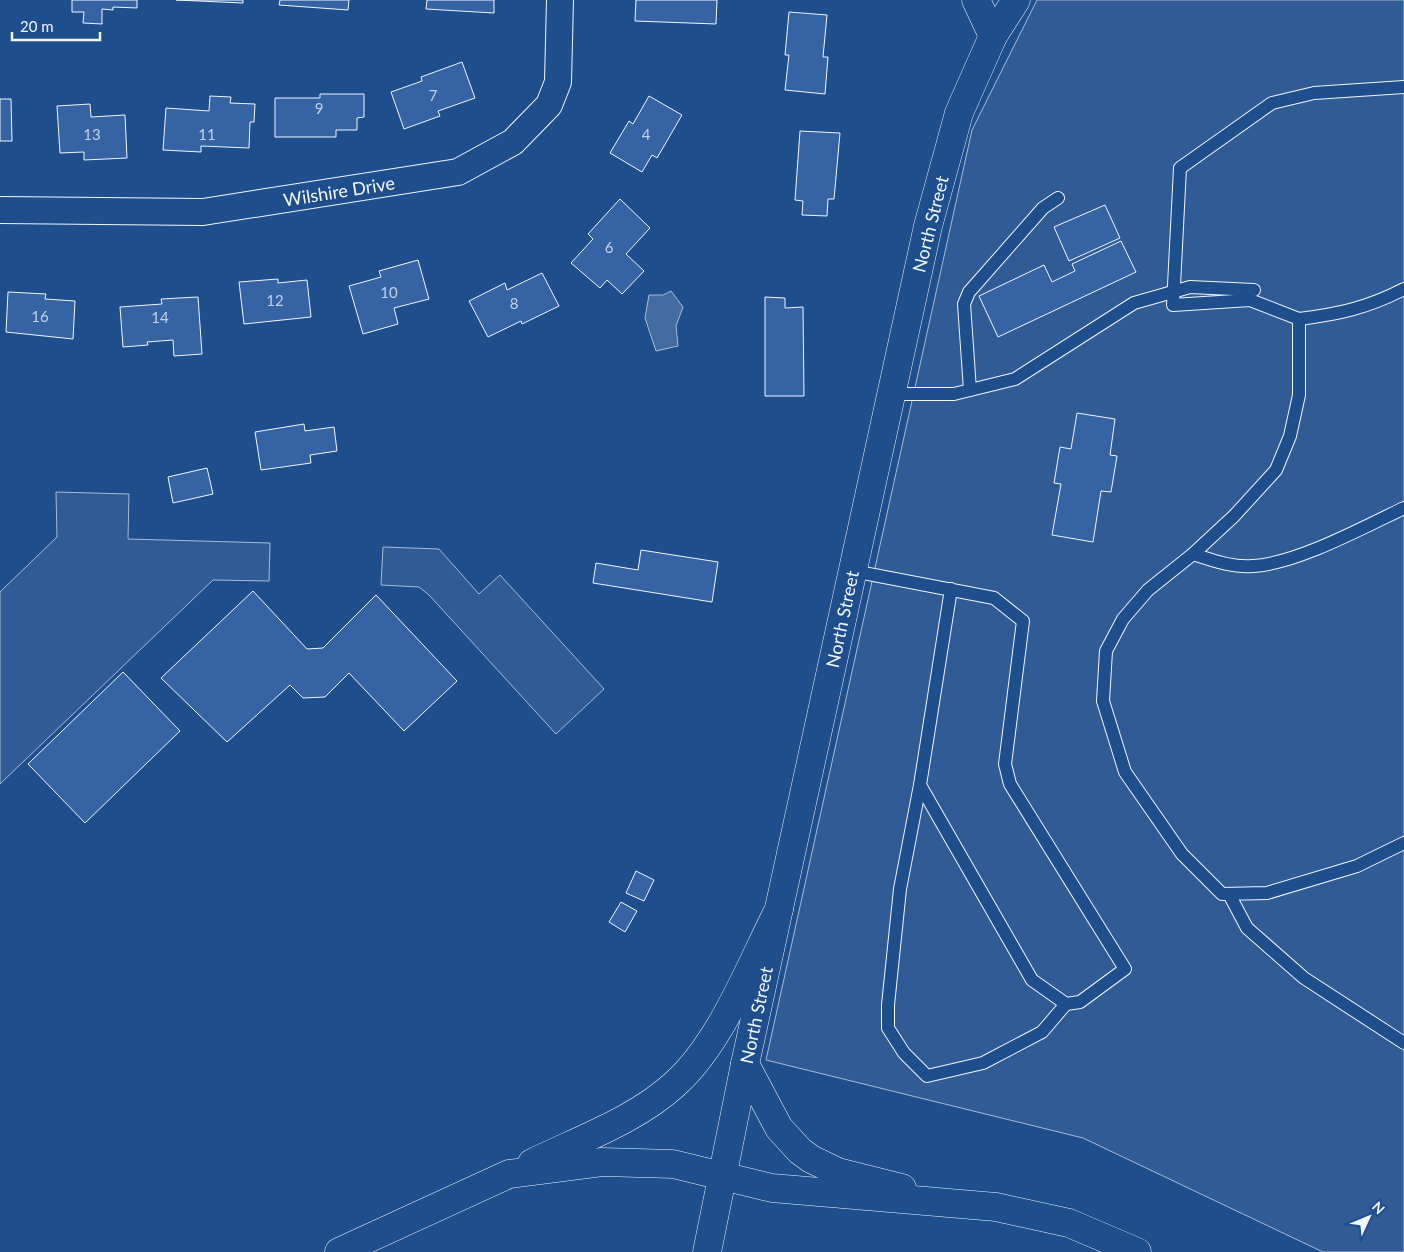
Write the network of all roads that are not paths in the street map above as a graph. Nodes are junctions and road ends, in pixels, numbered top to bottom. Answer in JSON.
{"nodes":[{"id":1,"x":560,"y":0,"type":"edge"},
{"id":2,"x":976,"y":0,"type":"edge"},
{"id":3,"x":1016,"y":0,"type":"edge"},
{"id":4,"x":993,"y":36,"type":"junction"},
{"id":5,"x":1404,"y":87,"type":"edge"},
{"id":6,"x":1058,"y":198,"type":"dead end"},
{"id":7,"x":0,"y":210,"type":"edge"},
{"id":8,"x":1254,"y":290,"type":"dead end"},
{"id":9,"x":1404,"y":290,"type":"edge"},
{"id":10,"x":1174,"y":291,"type":"junction"},
{"id":11,"x":1299,"y":319,"type":"junction"},
{"id":12,"x":970,"y":390,"type":"junction"},
{"id":13,"x":891,"y":394,"type":"junction"},
{"id":14,"x":1404,"y":508,"type":"edge"},
{"id":15,"x":1193,"y":554,"type":"junction"},
{"id":16,"x":853,"y":571,"type":"junction"},
{"id":17,"x":952,"y":590,"type":"junction"},
{"id":18,"x":920,"y":785,"type":"junction"},
{"id":19,"x":1404,"y":843,"type":"edge"},
{"id":20,"x":1229,"y":894,"type":"junction"},
{"id":21,"x":779,"y":909,"type":"junction"},
{"id":22,"x":1066,"y":1004,"type":"junction"},
{"id":23,"x":1404,"y":1043,"type":"edge"},
{"id":24,"x":745,"y":1064,"type":"junction"},
{"id":25,"x":510,"y":1174,"type":"junction"},
{"id":26,"x":723,"y":1176,"type":"junction"},
{"id":27,"x":951,"y":1202,"type":"junction"},
{"id":28,"x":339,"y":1252,"type":"edge"},
{"id":29,"x":707,"y":1252,"type":"edge"},
{"id":30,"x":1137,"y":1252,"type":"edge"}],
"edges":[{"from":1,"to":7,"type":"street","name":"Wilshire Drive"},
{"from":2,"to":4,"type":"main road"},
{"from":3,"to":4,"type":"main road","name":"North Street"},
{"from":4,"to":13,"type":"main road","name":"North Street"},
{"from":5,"to":10,"type":"lane"},
{"from":6,"to":12,"type":"lane"},
{"from":8,"to":10,"type":"lane"},
{"from":9,"to":11,"type":"lane"},
{"from":10,"to":11,"type":"lane"},
{"from":10,"to":12,"type":"lane"},
{"from":11,"to":15,"type":"lane"},
{"from":12,"to":13,"type":"lane"},
{"from":13,"to":16,"type":"main road","name":"North Street"},
{"from":14,"to":15,"type":"lane"},
{"from":15,"to":20,"type":"lane"},
{"from":16,"to":17,"type":"lane"},
{"from":16,"to":21,"type":"main road","name":"North Street"},
{"from":17,"to":18,"type":"lane"},
{"from":17,"to":22,"type":"lane"},
{"from":18,"to":22,"type":"lane"},
{"from":18,"to":22,"type":"lane"},
{"from":19,"to":20,"type":"lane"},
{"from":20,"to":23,"type":"lane"},
{"from":21,"to":24,"type":"main road","name":"North Street"},
{"from":21,"to":25,"type":"main road"},
{"from":24,"to":26,"type":"main road","name":"North Street"},
{"from":24,"to":27,"type":"main road"},
{"from":25,"to":26,"type":"main road"},
{"from":25,"to":28,"type":"main road"},
{"from":26,"to":27,"type":"main road"},
{"from":26,"to":29,"type":"main road","name":"North Street"},
{"from":27,"to":30,"type":"main road"}]}
